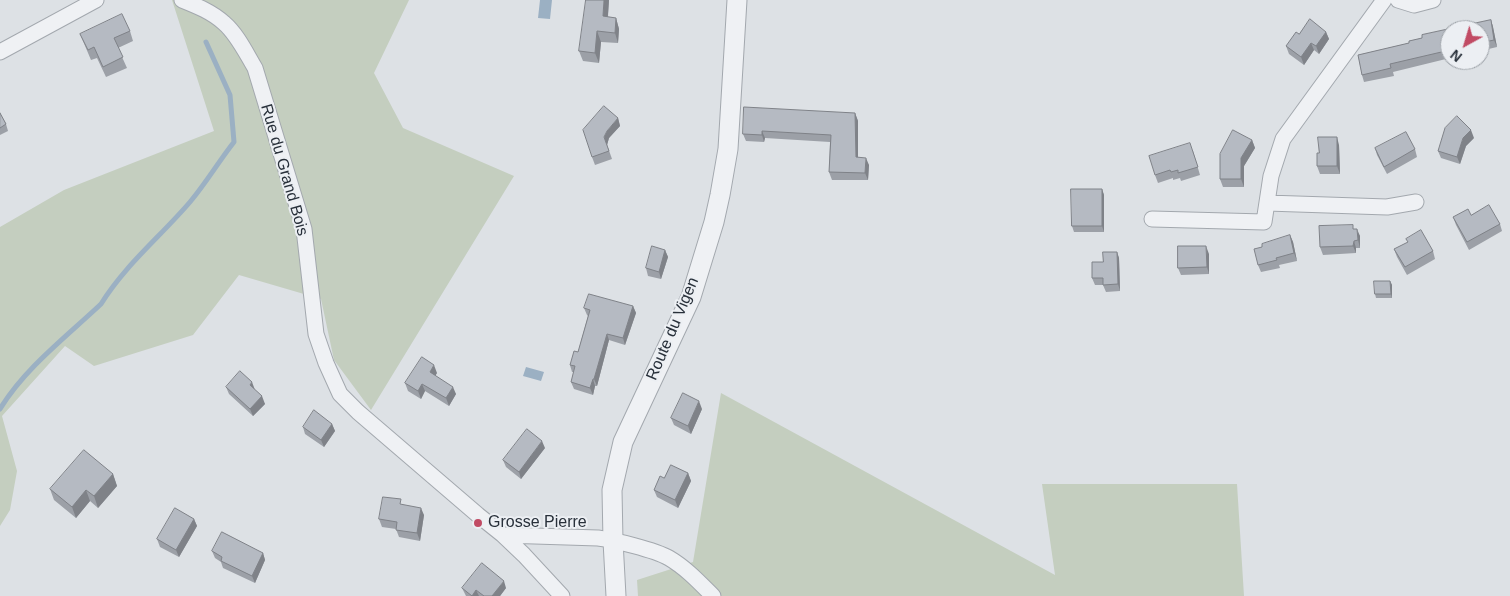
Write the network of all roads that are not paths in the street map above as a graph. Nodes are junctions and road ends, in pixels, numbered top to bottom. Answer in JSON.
{"nodes":[{"id":1,"x":96,"y":0,"type":"edge"},
{"id":2,"x":182,"y":0,"type":"edge"},
{"id":3,"x":737,"y":0,"type":"edge"},
{"id":4,"x":1384,"y":0,"type":"edge"},
{"id":5,"x":1398,"y":0,"type":"edge"},
{"id":6,"x":1432,"y":0,"type":"edge"},
{"id":7,"x":0,"y":52,"type":"edge"},
{"id":8,"x":1267,"y":202,"type":"junction"},
{"id":9,"x":1416,"y":202,"type":"dead end"},
{"id":10,"x":1152,"y":219,"type":"dead end"},
{"id":11,"x":503,"y":535,"type":"junction"},
{"id":12,"x":613,"y":540,"type":"junction"},
{"id":13,"x":562,"y":596,"type":"edge"},
{"id":14,"x":616,"y":596,"type":"edge"},
{"id":15,"x":713,"y":596,"type":"edge"}],
"edges":[{"from":1,"to":7,"type":"street"},
{"from":2,"to":11,"type":"street","name":"Rue du Grand Bois"},
{"from":3,"to":12,"type":"street","name":"Route du Vigen"},
{"from":4,"to":8,"type":"street"},
{"from":5,"to":6,"type":"street"},
{"from":8,"to":9,"type":"street"},
{"from":8,"to":10,"type":"street"},
{"from":11,"to":12,"type":"street"},
{"from":11,"to":13,"type":"street","name":"Rue du Grand Bois"},
{"from":12,"to":14,"type":"street","name":"Route du Vigen"},
{"from":12,"to":15,"type":"street"}]}
